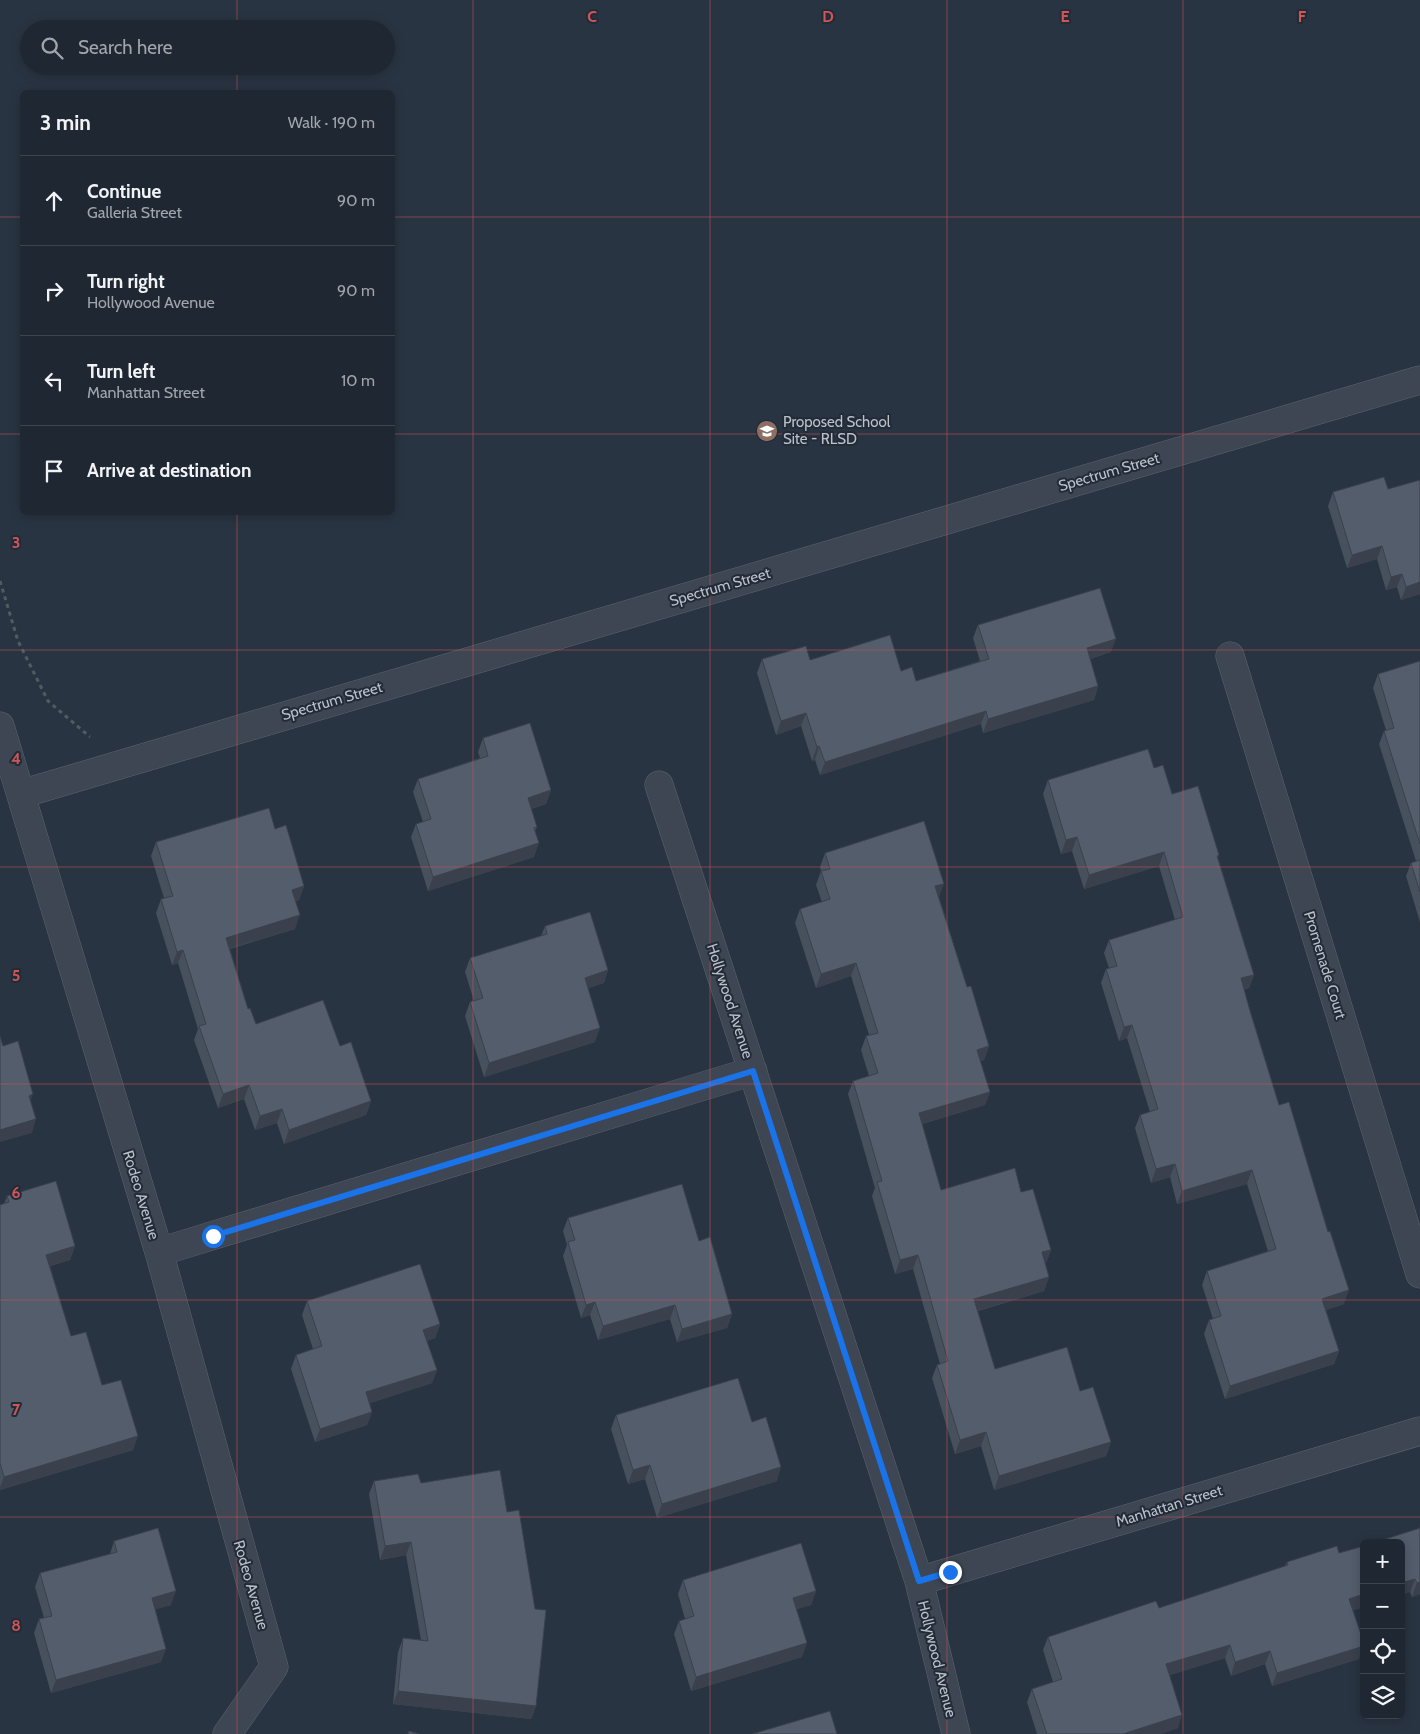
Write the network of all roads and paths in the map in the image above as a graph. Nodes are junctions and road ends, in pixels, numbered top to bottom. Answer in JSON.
{"nodes":[{"id":1,"x":1420,"y":380,"type":"edge"},
{"id":2,"x":0,"y":581,"type":"edge"},
{"id":3,"x":1230,"y":656,"type":"dead end"},
{"id":4,"x":0,"y":726,"type":"edge"},
{"id":5,"x":97,"y":743,"type":"dead end"},
{"id":6,"x":660,"y":785,"type":"dead end"},
{"id":7,"x":21,"y":794,"type":"junction"},
{"id":8,"x":753,"y":1071,"type":"junction"},
{"id":9,"x":159,"y":1252,"type":"junction"},
{"id":10,"x":1420,"y":1274,"type":"edge"},
{"id":11,"x":1420,"y":1431,"type":"edge"},
{"id":12,"x":919,"y":1581,"type":"junction"},
{"id":13,"x":227,"y":1734,"type":"edge"},
{"id":14,"x":956,"y":1734,"type":"edge"}],
"edges":[{"from":1,"to":7,"type":"street","name":"Spectrum Street"},
{"from":2,"to":5,"type":"path"},
{"from":3,"to":10,"type":"street","name":"Promenade Court"},
{"from":4,"to":7,"type":"street","name":"Rodeo Avenue"},
{"from":6,"to":8,"type":"street","name":"Hollywood Avenue"},
{"from":7,"to":9,"type":"street","name":"Rodeo Avenue"},
{"from":8,"to":9,"type":"street"},
{"from":8,"to":12,"type":"street","name":"Hollywood Avenue"},
{"from":9,"to":13,"type":"street","name":"Rodeo Avenue"},
{"from":11,"to":12,"type":"street","name":"Manhattan Street"},
{"from":12,"to":14,"type":"street","name":"Hollywood Avenue"}]}
